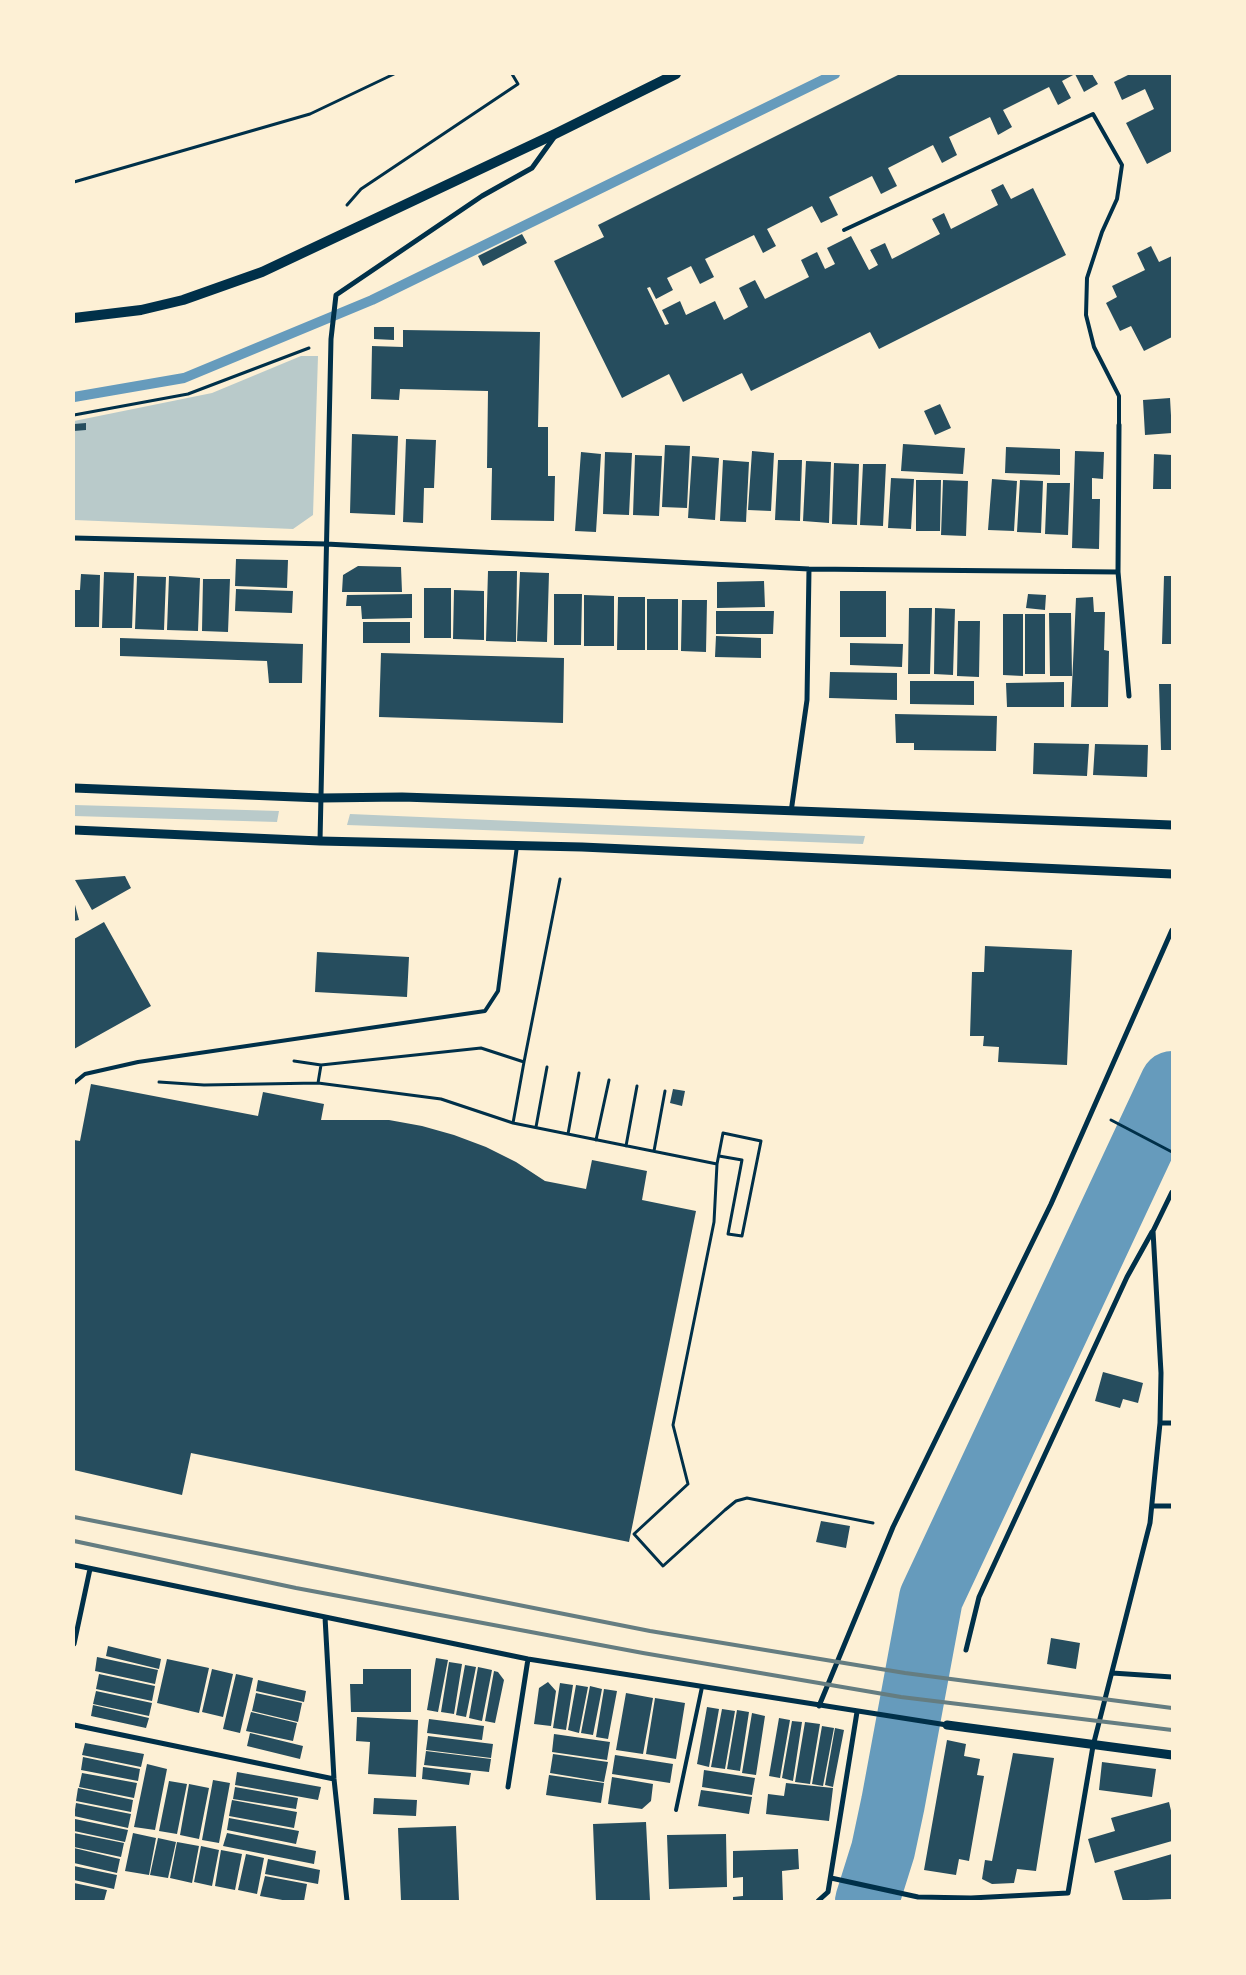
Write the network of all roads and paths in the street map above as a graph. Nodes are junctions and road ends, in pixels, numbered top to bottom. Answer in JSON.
{"nodes":[{"id":1,"x":394,"y":74,"type":"edge"},
{"id":2,"x":512,"y":74,"type":"edge"},
{"id":3,"x":676,"y":74,"type":"edge"},
{"id":4,"x":557,"y":133,"type":"junction"},
{"id":5,"x":74,"y":182,"type":"edge"},
{"id":6,"x":844,"y":230,"type":"dead end"},
{"id":7,"x":340,"y":236,"type":"junction"},
{"id":8,"x":74,"y":318,"type":"edge"},
{"id":9,"x":331,"y":338,"type":"junction"},
{"id":10,"x":74,"y":415,"type":"edge"},
{"id":11,"x":1119,"y":425,"type":"joint"},
{"id":12,"x":74,"y":538,"type":"edge"},
{"id":13,"x":326,"y":544,"type":"junction"},
{"id":14,"x":809,"y":569,"type":"junction"},
{"id":15,"x":1118,"y":572,"type":"junction"},
{"id":16,"x":1129,"y":696,"type":"dead end"},
{"id":17,"x":74,"y":788,"type":"edge"},
{"id":18,"x":321,"y":798,"type":"junction"},
{"id":19,"x":791,"y":812,"type":"junction"},
{"id":20,"x":1172,"y":825,"type":"edge"},
{"id":21,"x":74,"y":830,"type":"edge"},
{"id":22,"x":320,"y":841,"type":"junction"},
{"id":23,"x":518,"y":845,"type":"junction"},
{"id":24,"x":1172,"y":874,"type":"edge"},
{"id":25,"x":560,"y":879,"type":"dead end"},
{"id":26,"x":1172,"y":930,"type":"edge"},
{"id":27,"x":524,"y":1062,"type":"junction"},
{"id":28,"x":547,"y":1067,"type":"dead end"},
{"id":29,"x":579,"y":1073,"type":"dead end"},
{"id":30,"x":609,"y":1080,"type":"dead end"},
{"id":31,"x":158,"y":1082,"type":"dead end"},
{"id":32,"x":74,"y":1083,"type":"edge"},
{"id":33,"x":318,"y":1083,"type":"junction"},
{"id":34,"x":637,"y":1086,"type":"dead end"},
{"id":35,"x":665,"y":1091,"type":"dead end"},
{"id":36,"x":1092,"y":1111,"type":"junction"},
{"id":37,"x":513,"y":1123,"type":"junction"},
{"id":38,"x":536,"y":1128,"type":"junction"},
{"id":39,"x":568,"y":1134,"type":"junction"},
{"id":40,"x":596,"y":1140,"type":"junction"},
{"id":41,"x":626,"y":1146,"type":"junction"},
{"id":42,"x":654,"y":1151,"type":"junction"},
{"id":43,"x":1172,"y":1152,"type":"edge"},
{"id":44,"x":719,"y":1156,"type":"junction"},
{"id":45,"x":717,"y":1164,"type":"junction"},
{"id":46,"x":1172,"y":1192,"type":"edge"},
{"id":47,"x":1153,"y":1232,"type":"junction"},
{"id":48,"x":1172,"y":1422,"type":"edge"},
{"id":49,"x":1160,"y":1423,"type":"junction"},
{"id":50,"x":1152,"y":1506,"type":"junction"},
{"id":51,"x":1172,"y":1506,"type":"edge"},
{"id":52,"x":894,"y":1527,"type":"junction"},
{"id":53,"x":74,"y":1565,"type":"edge"},
{"id":54,"x":90,"y":1569,"type":"junction"},
{"id":55,"x":325,"y":1617,"type":"junction"},
{"id":56,"x":74,"y":1644,"type":"edge"},
{"id":57,"x":966,"y":1650,"type":"dead end"},
{"id":58,"x":528,"y":1659,"type":"junction"},
{"id":59,"x":1112,"y":1672,"type":"junction"},
{"id":60,"x":1172,"y":1677,"type":"edge"},
{"id":61,"x":702,"y":1687,"type":"junction"},
{"id":62,"x":819,"y":1706,"type":"junction"},
{"id":63,"x":857,"y":1712,"type":"junction"},
{"id":64,"x":74,"y":1725,"type":"edge"},
{"id":65,"x":947,"y":1725,"type":"joint"},
{"id":66,"x":1093,"y":1746,"type":"junction"},
{"id":67,"x":1172,"y":1755,"type":"edge"},
{"id":68,"x":334,"y":1779,"type":"junction"},
{"id":69,"x":508,"y":1787,"type":"dead end"},
{"id":70,"x":676,"y":1810,"type":"dead end"},
{"id":71,"x":831,"y":1878,"type":"junction"},
{"id":72,"x":917,"y":1899,"type":"edge"},
{"id":73,"x":347,"y":1901,"type":"edge"},
{"id":74,"x":818,"y":1901,"type":"edge"}],
"edges":[{"from":1,"to":5,"type":"path"},
{"from":2,"to":7,"type":"path"},
{"from":3,"to":4,"type":"main road"},
{"from":4,"to":7,"type":"main road"},
{"from":4,"to":9,"type":"street"},
{"from":6,"to":11,"type":"lane"},
{"from":7,"to":8,"type":"main road"},
{"from":9,"to":10,"type":"path"},
{"from":9,"to":13,"type":"street"},
{"from":11,"to":15,"type":"street"},
{"from":12,"to":13,"type":"street"},
{"from":13,"to":14,"type":"street"},
{"from":13,"to":18,"type":"street"},
{"from":14,"to":15,"type":"street"},
{"from":14,"to":19,"type":"street"},
{"from":15,"to":16,"type":"street"},
{"from":17,"to":18,"type":"street"},
{"from":18,"to":19,"type":"street"},
{"from":18,"to":22,"type":"street"},
{"from":19,"to":20,"type":"street"},
{"from":21,"to":22,"type":"street"},
{"from":22,"to":23,"type":"street"},
{"from":23,"to":24,"type":"street"},
{"from":23,"to":32,"type":"lane"},
{"from":25,"to":27,"type":"path"},
{"from":26,"to":36,"type":"street"},
{"from":27,"to":33,"type":"path"},
{"from":27,"to":37,"type":"path"},
{"from":28,"to":38,"type":"path"},
{"from":29,"to":39,"type":"path"},
{"from":30,"to":40,"type":"path"},
{"from":31,"to":33,"type":"path"},
{"from":33,"to":37,"type":"path"},
{"from":34,"to":41,"type":"path"},
{"from":35,"to":42,"type":"path"},
{"from":36,"to":43,"type":"path"},
{"from":36,"to":52,"type":"street"},
{"from":37,"to":38,"type":"path"},
{"from":38,"to":39,"type":"path"},
{"from":39,"to":40,"type":"path"},
{"from":40,"to":41,"type":"path"},
{"from":41,"to":42,"type":"path"},
{"from":42,"to":45,"type":"path"},
{"from":44,"to":44,"type":"path"},
{"from":44,"to":45,"type":"path"},
{"from":45,"to":52,"type":"path"},
{"from":46,"to":47,"type":"street"},
{"from":47,"to":49,"type":"street"},
{"from":47,"to":57,"type":"street"},
{"from":48,"to":49,"type":"street"},
{"from":49,"to":50,"type":"street"},
{"from":50,"to":51,"type":"street"},
{"from":50,"to":59,"type":"street"},
{"from":52,"to":62,"type":"street"},
{"from":53,"to":54,"type":"street"},
{"from":54,"to":55,"type":"street"},
{"from":54,"to":56,"type":"street"},
{"from":55,"to":58,"type":"street"},
{"from":55,"to":68,"type":"street"},
{"from":58,"to":61,"type":"street"},
{"from":58,"to":69,"type":"street"},
{"from":59,"to":60,"type":"street"},
{"from":59,"to":66,"type":"street"},
{"from":61,"to":62,"type":"street"},
{"from":61,"to":70,"type":"lane"},
{"from":62,"to":63,"type":"street"},
{"from":63,"to":65,"type":"street"},
{"from":63,"to":71,"type":"street"},
{"from":64,"to":68,"type":"street"},
{"from":65,"to":66,"type":"street"},
{"from":66,"to":67,"type":"street"},
{"from":66,"to":72,"type":"street"},
{"from":68,"to":73,"type":"street"},
{"from":71,"to":72,"type":"street"},
{"from":71,"to":74,"type":"street"}]}
